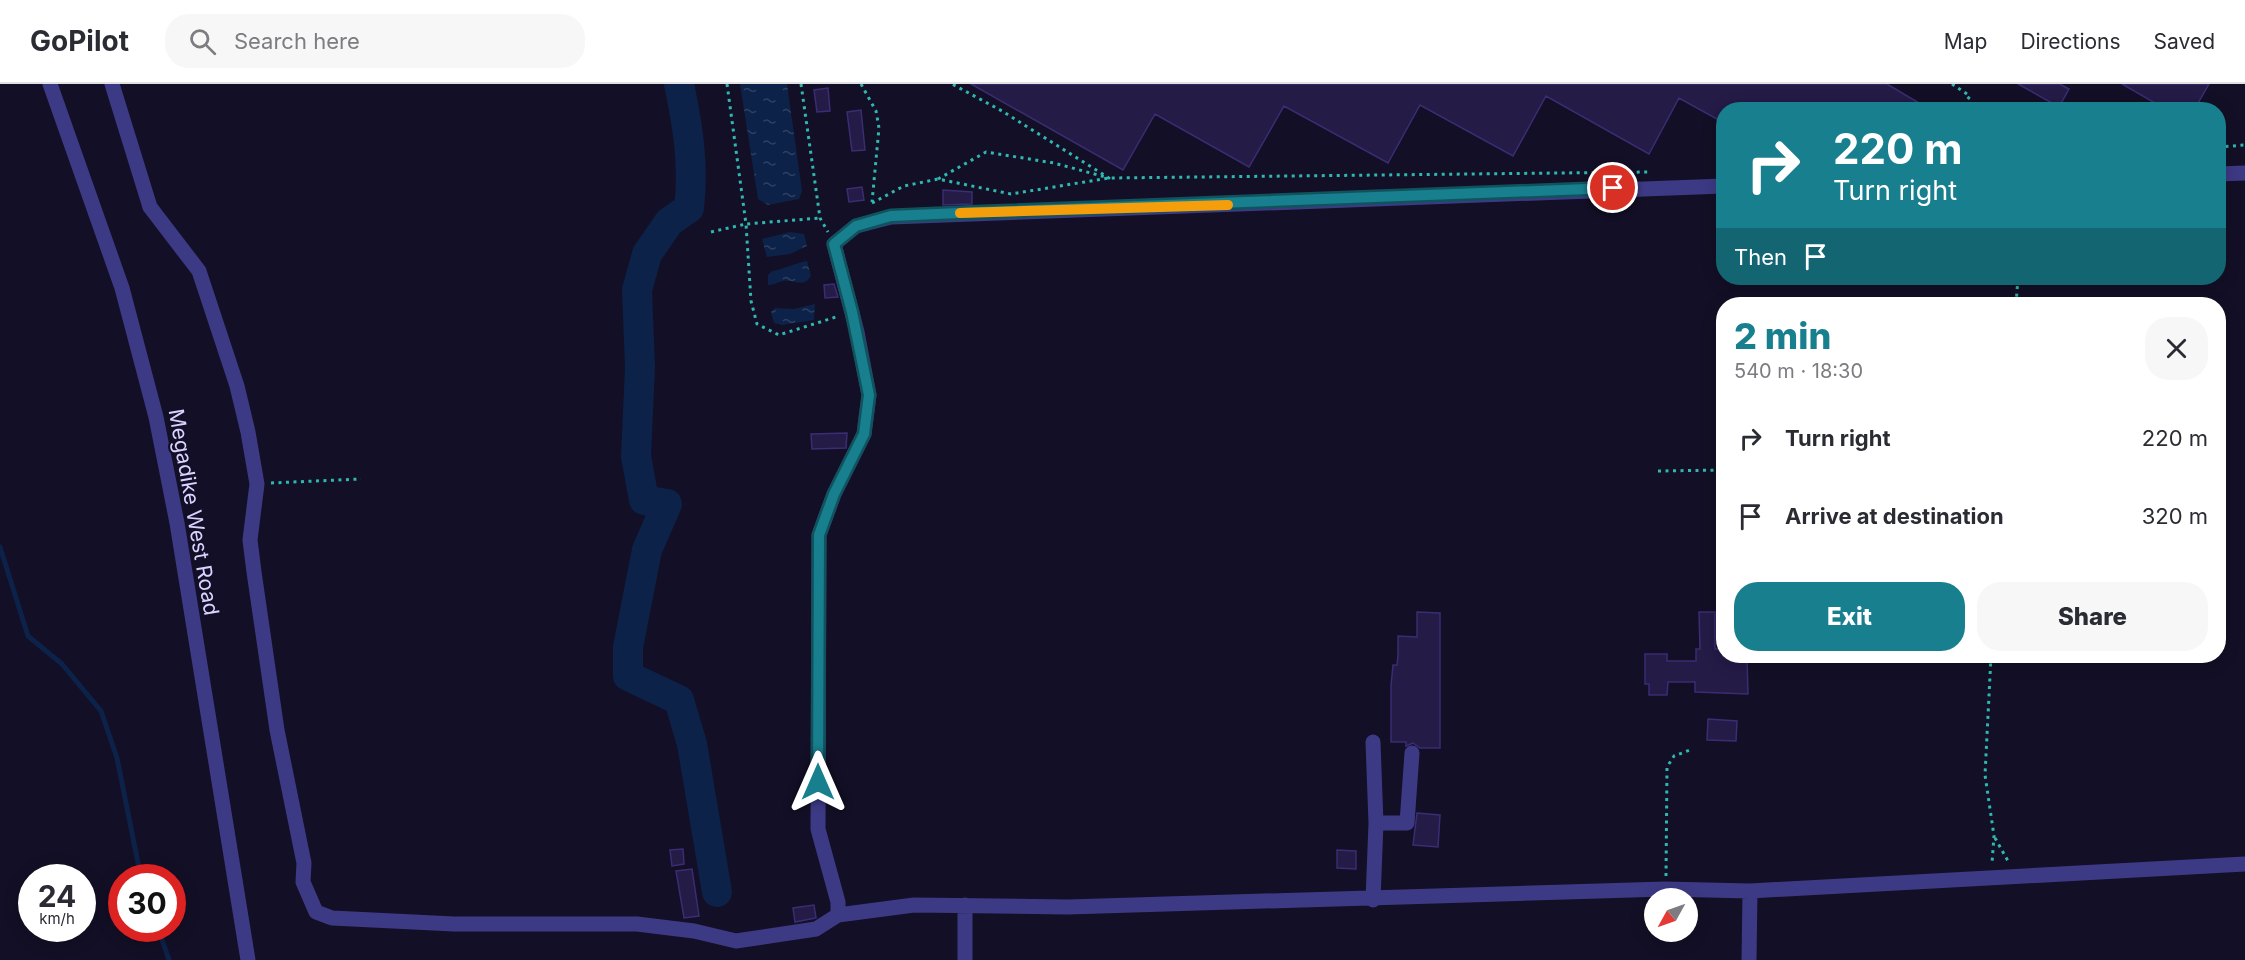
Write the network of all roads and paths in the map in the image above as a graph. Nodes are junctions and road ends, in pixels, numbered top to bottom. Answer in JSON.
{"nodes":[{"id":1,"x":50,"y":84,"type":"edge"},
{"id":2,"x":111,"y":84,"type":"edge"},
{"id":3,"x":727,"y":84,"type":"edge"},
{"id":4,"x":801,"y":84,"type":"edge"},
{"id":5,"x":861,"y":84,"type":"edge"},
{"id":6,"x":952,"y":84,"type":"edge"},
{"id":7,"x":1952,"y":84,"type":"edge"},
{"id":8,"x":1966,"y":102,"type":"edge"},
{"id":9,"x":2245,"y":145,"type":"edge"},
{"id":10,"x":2226,"y":146,"type":"edge"},
{"id":11,"x":1654,"y":171,"type":"dead end"},
{"id":12,"x":2245,"y":173,"type":"edge"},
{"id":13,"x":2226,"y":174,"type":"edge"},
{"id":14,"x":1109,"y":178,"type":"junction"},
{"id":15,"x":938,"y":179,"type":"junction"},
{"id":16,"x":1716,"y":186,"type":"edge"},
{"id":17,"x":872,"y":203,"type":"junction"},
{"id":18,"x":869,"y":222,"type":"junction"},
{"id":19,"x":746,"y":224,"type":"junction"},
{"id":20,"x":711,"y":232,"type":"dead end"},
{"id":21,"x":852,"y":312,"type":"junction"},
{"id":22,"x":1716,"y":470,"type":"edge"},
{"id":23,"x":1658,"y":471,"type":"dead end"},
{"id":24,"x":361,"y":479,"type":"dead end"},
{"id":25,"x":257,"y":484,"type":"junction"},
{"id":26,"x":1991,"y":663,"type":"edge"},
{"id":27,"x":1373,"y":742,"type":"dead end"},
{"id":28,"x":1690,"y":750,"type":"dead end"},
{"id":29,"x":1413,"y":753,"type":"dead end"},
{"id":30,"x":1376,"y":823,"type":"junction"},
{"id":31,"x":1994,"y":836,"type":"junction"},
{"id":32,"x":2245,"y":864,"type":"edge"},
{"id":33,"x":2025,"y":876,"type":"junction"},
{"id":34,"x":1991,"y":878,"type":"junction"},
{"id":35,"x":1665,"y":888,"type":"edge"},
{"id":36,"x":1644,"y":890,"type":"edge"},
{"id":37,"x":1698,"y":890,"type":"edge"},
{"id":38,"x":1750,"y":891,"type":"junction"},
{"id":39,"x":1373,"y":900,"type":"junction"},
{"id":40,"x":965,"y":905,"type":"junction"},
{"id":41,"x":838,"y":915,"type":"junction"},
{"id":42,"x":248,"y":960,"type":"edge"},
{"id":43,"x":965,"y":960,"type":"edge"},
{"id":44,"x":1749,"y":960,"type":"edge"}],
"edges":[{"from":1,"to":42,"type":"street","name":"Megadike West Road"},
{"from":2,"to":25,"type":"street"},
{"from":3,"to":19,"type":"path"},
{"from":4,"to":19,"type":"path"},
{"from":5,"to":17,"type":"path"},
{"from":6,"to":14,"type":"path"},
{"from":7,"to":8,"type":"path"},
{"from":9,"to":10,"type":"path"},
{"from":11,"to":14,"type":"path"},
{"from":12,"to":13,"type":"street"},
{"from":14,"to":15,"type":"path"},
{"from":14,"to":15,"type":"path"},
{"from":15,"to":17,"type":"path"},
{"from":16,"to":18,"type":"street"},
{"from":17,"to":18,"type":"path"},
{"from":18,"to":21,"type":"street"},
{"from":19,"to":20,"type":"path"},
{"from":19,"to":21,"type":"path"},
{"from":21,"to":41,"type":"street"},
{"from":22,"to":23,"type":"path"},
{"from":24,"to":25,"type":"path"},
{"from":25,"to":41,"type":"street"},
{"from":26,"to":31,"type":"path"},
{"from":27,"to":30,"type":"street"},
{"from":28,"to":35,"type":"path"},
{"from":29,"to":30,"type":"street"},
{"from":30,"to":39,"type":"street"},
{"from":31,"to":33,"type":"path"},
{"from":31,"to":34,"type":"path"},
{"from":32,"to":33,"type":"street"},
{"from":33,"to":34,"type":"street"},
{"from":34,"to":38,"type":"street"},
{"from":36,"to":39,"type":"street"},
{"from":37,"to":38,"type":"street"},
{"from":38,"to":44,"type":"street"},
{"from":39,"to":40,"type":"street"},
{"from":40,"to":41,"type":"street"},
{"from":40,"to":43,"type":"street"}]}
